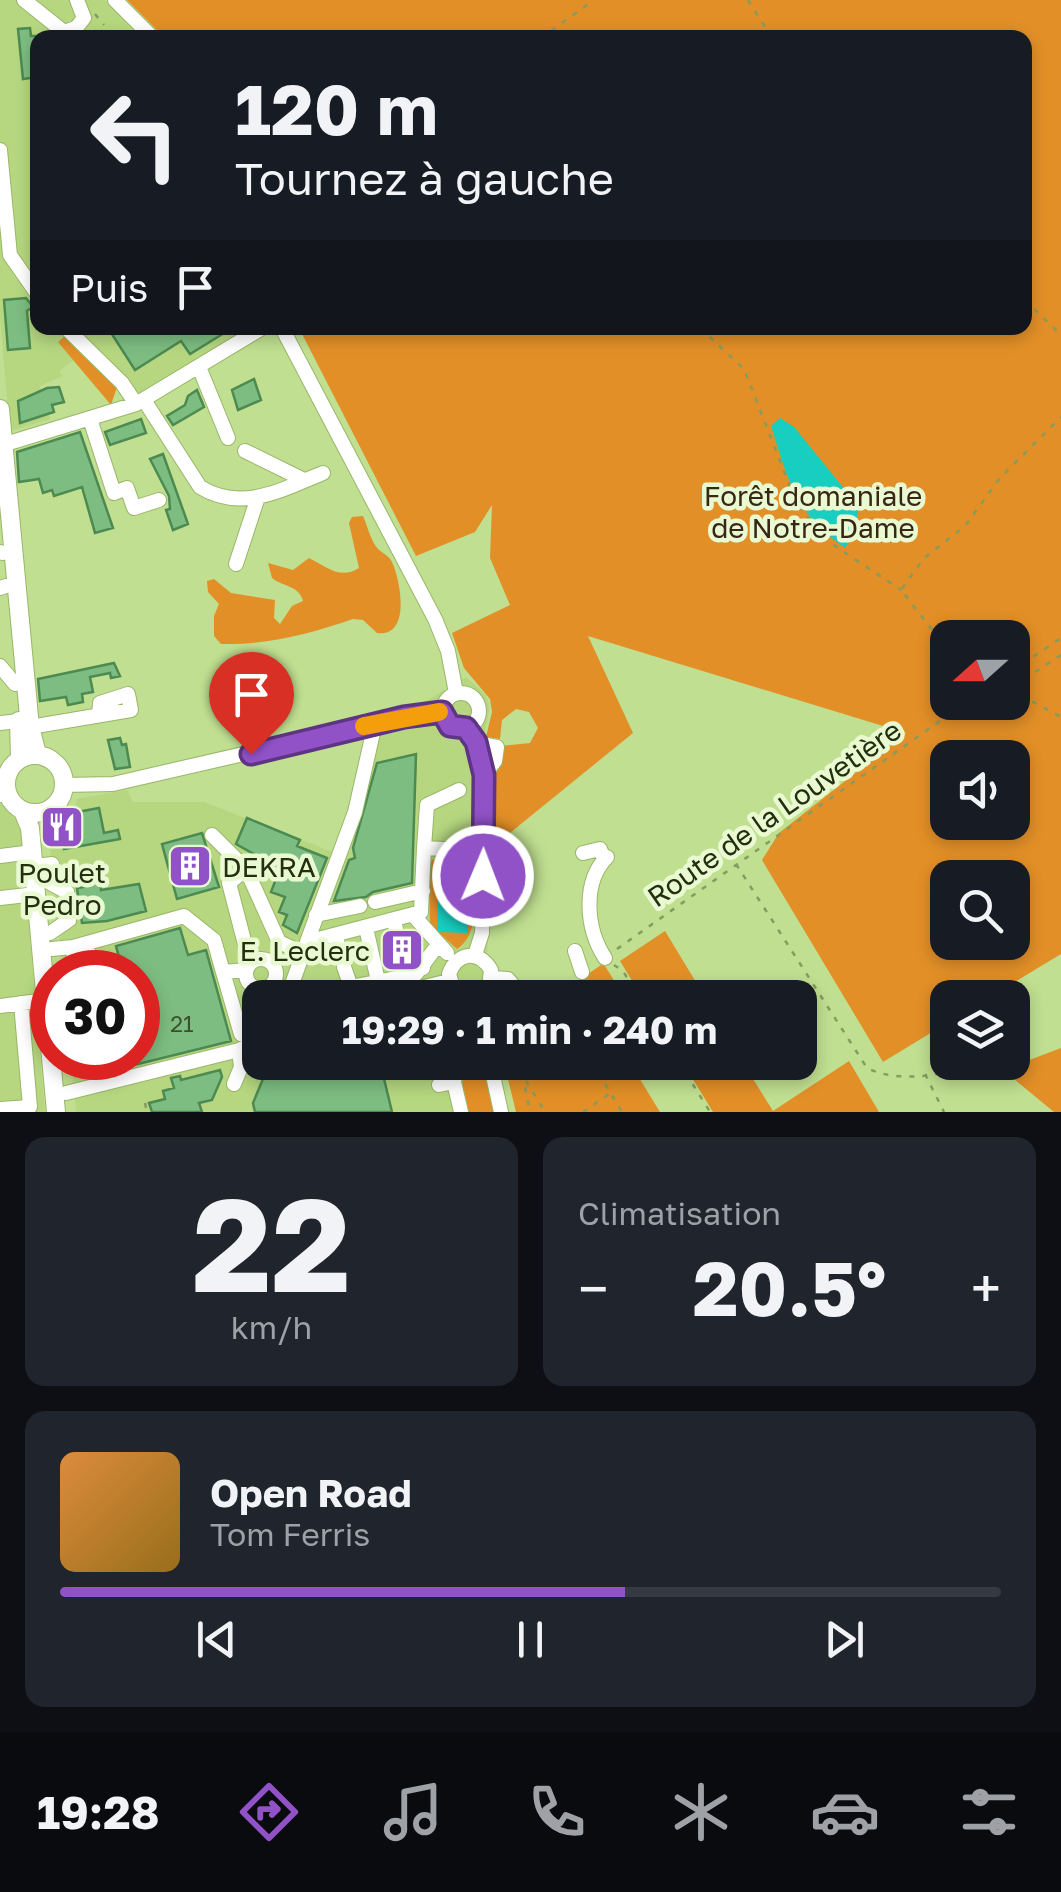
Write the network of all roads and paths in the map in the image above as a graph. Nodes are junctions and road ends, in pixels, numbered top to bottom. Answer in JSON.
{"nodes":[{"id":1,"x":24,"y":0,"type":"edge"},
{"id":2,"x":77,"y":0,"type":"edge"},
{"id":3,"x":115,"y":0,"type":"edge"},
{"id":4,"x":594,"y":0,"type":"edge"},
{"id":5,"x":748,"y":0,"type":"edge"},
{"id":6,"x":62,"y":30,"type":"edge"},
{"id":7,"x":71,"y":30,"type":"edge"},
{"id":8,"x":146,"y":30,"type":"edge"},
{"id":9,"x":552,"y":30,"type":"edge"},
{"id":10,"x":767,"y":30,"type":"edge"},
{"id":11,"x":0,"y":150,"type":"edge"},
{"id":12,"x":30,"y":284,"type":"edge"},
{"id":13,"x":1032,"y":307,"type":"edge"},
{"id":14,"x":73,"y":335,"type":"edge"},
{"id":15,"x":251,"y":335,"type":"edge"},
{"id":16,"x":286,"y":335,"type":"edge"},
{"id":17,"x":708,"y":335,"type":"edge"},
{"id":18,"x":1061,"y":335,"type":"edge"},
{"id":19,"x":199,"y":367,"type":"junction"},
{"id":20,"x":140,"y":402,"type":"junction"},
{"id":21,"x":0,"y":409,"type":"edge"},
{"id":22,"x":1061,"y":417,"type":"edge"},
{"id":23,"x":90,"y":419,"type":"junction"},
{"id":24,"x":228,"y":438,"type":"dead end"},
{"id":25,"x":12,"y":442,"type":"dead end"},
{"id":26,"x":245,"y":451,"type":"dead end"},
{"id":27,"x":323,"y":472,"type":"dead end"},
{"id":28,"x":304,"y":480,"type":"junction"},
{"id":29,"x":159,"y":500,"type":"dead end"},
{"id":30,"x":257,"y":500,"type":"junction"},
{"id":31,"x":0,"y":526,"type":"edge"},
{"id":32,"x":1,"y":553,"type":"edge"},
{"id":33,"x":236,"y":564,"type":"dead end"},
{"id":34,"x":3,"y":587,"type":"edge"},
{"id":35,"x":901,"y":590,"type":"junction"},
{"id":36,"x":930,"y":627,"type":"edge"},
{"id":37,"x":1061,"y":638,"type":"edge"},
{"id":38,"x":1061,"y":655,"type":"edge"},
{"id":39,"x":1030,"y":659,"type":"edge"},
{"id":40,"x":0,"y":666,"type":"edge"},
{"id":41,"x":15,"y":684,"type":"junction"},
{"id":42,"x":456,"y":693,"type":"junction"},
{"id":43,"x":442,"y":712,"type":"junction"},
{"id":44,"x":99,"y":715,"type":"dead end"},
{"id":45,"x":1061,"y":718,"type":"edge"},
{"id":46,"x":941,"y":720,"type":"edge"},
{"id":47,"x":16,"y":724,"type":"edge"},
{"id":48,"x":375,"y":724,"type":"junction"},
{"id":49,"x":466,"y":728,"type":"junction"},
{"id":50,"x":28,"y":756,"type":"junction"},
{"id":51,"x":64,"y":784,"type":"junction"},
{"id":52,"x":459,"y":790,"type":"dead end"},
{"id":53,"x":3,"y":793,"type":"edge"},
{"id":54,"x":33,"y":811,"type":"junction"},
{"id":55,"x":212,"y":835,"type":"dead end"},
{"id":56,"x":424,"y":848,"type":"junction"},
{"id":57,"x":484,"y":852,"type":"junction"},
{"id":58,"x":583,"y":853,"type":"dead end"},
{"id":59,"x":0,"y":856,"type":"edge"},
{"id":60,"x":736,"y":863,"type":"junction"},
{"id":61,"x":246,"y":869,"type":"junction"},
{"id":62,"x":42,"y":871,"type":"junction"},
{"id":63,"x":423,"y":891,"type":"junction"},
{"id":64,"x":0,"y":898,"type":"edge"},
{"id":65,"x":316,"y":915,"type":"junction"},
{"id":66,"x":414,"y":916,"type":"junction"},
{"id":67,"x":394,"y":921,"type":"junction"},
{"id":68,"x":366,"y":928,"type":"junction"},
{"id":69,"x":43,"y":940,"type":"junction"},
{"id":70,"x":307,"y":941,"type":"junction"},
{"id":71,"x":80,"y":945,"type":"junction"},
{"id":72,"x":442,"y":948,"type":"junction"},
{"id":73,"x":44,"y":950,"type":"edge"},
{"id":74,"x":46,"y":950,"type":"edge"},
{"id":75,"x":79,"y":950,"type":"edge"},
{"id":76,"x":82,"y":950,"type":"edge"},
{"id":77,"x":576,"y":951,"type":"dead end"},
{"id":78,"x":247,"y":952,"type":"dead end"},
{"id":79,"x":475,"y":956,"type":"junction"},
{"id":80,"x":605,"y":958,"type":"junction"},
{"id":81,"x":268,"y":960,"type":"junction"},
{"id":82,"x":454,"y":962,"type":"junction"},
{"id":83,"x":424,"y":968,"type":"junction"},
{"id":84,"x":246,"y":970,"type":"junction"},
{"id":85,"x":222,"y":972,"type":"junction"},
{"id":86,"x":582,"y":972,"type":"dead end"},
{"id":87,"x":492,"y":978,"type":"joint"},
{"id":88,"x":248,"y":980,"type":"edge"},
{"id":89,"x":274,"y":980,"type":"edge"},
{"id":90,"x":293,"y":980,"type":"edge"},
{"id":91,"x":348,"y":980,"type":"edge"},
{"id":92,"x":378,"y":980,"type":"edge"},
{"id":93,"x":388,"y":980,"type":"edge"},
{"id":94,"x":449,"y":980,"type":"edge"},
{"id":95,"x":509,"y":980,"type":"edge"},
{"id":96,"x":628,"y":980,"type":"edge"},
{"id":97,"x":30,"y":1002,"type":"edge"},
{"id":98,"x":21,"y":1003,"type":"junction"},
{"id":99,"x":0,"y":1006,"type":"edge"},
{"id":100,"x":240,"y":1034,"type":"dead end"},
{"id":101,"x":242,"y":1049,"type":"edge"},
{"id":102,"x":239,"y":1050,"type":"junction"},
{"id":103,"x":930,"y":1073,"type":"edge"},
{"id":104,"x":925,"y":1074,"type":"junction"},
{"id":105,"x":53,"y":1080,"type":"edge"},
{"id":106,"x":450,"y":1080,"type":"edge"},
{"id":107,"x":494,"y":1080,"type":"edge"},
{"id":108,"x":523,"y":1080,"type":"edge"},
{"id":109,"x":525,"y":1080,"type":"edge"},
{"id":110,"x":602,"y":1080,"type":"edge"},
{"id":111,"x":690,"y":1080,"type":"edge"},
{"id":112,"x":234,"y":1084,"type":"dead end"},
{"id":113,"x":610,"y":1093,"type":"junction"},
{"id":114,"x":67,"y":1102,"type":"edge"},
{"id":115,"x":145,"y":1103,"type":"dead end"},
{"id":116,"x":0,"y":1109,"type":"edge"},
{"id":117,"x":56,"y":1112,"type":"edge"},
{"id":118,"x":148,"y":1112,"type":"edge"},
{"id":119,"x":461,"y":1112,"type":"edge"},
{"id":120,"x":502,"y":1112,"type":"edge"},
{"id":121,"x":530,"y":1112,"type":"edge"},
{"id":122,"x":545,"y":1112,"type":"edge"},
{"id":123,"x":582,"y":1112,"type":"edge"},
{"id":124,"x":622,"y":1112,"type":"edge"},
{"id":125,"x":710,"y":1112,"type":"edge"},
{"id":126,"x":944,"y":1112,"type":"edge"}],
"edges":[{"from":1,"to":6,"type":"street"},
{"from":2,"to":7,"type":"street"},
{"from":3,"to":8,"type":"street"},
{"from":4,"to":9,"type":"path"},
{"from":5,"to":10,"type":"path"},
{"from":11,"to":12,"type":"street"},
{"from":13,"to":18,"type":"path"},
{"from":14,"to":20,"type":"street"},
{"from":15,"to":19,"type":"street"},
{"from":16,"to":42,"type":"street"},
{"from":17,"to":35,"type":"path"},
{"from":19,"to":20,"type":"street"},
{"from":19,"to":24,"type":"street"},
{"from":20,"to":23,"type":"street"},
{"from":20,"to":30,"type":"street"},
{"from":21,"to":47,"type":"main road"},
{"from":22,"to":35,"type":"path"},
{"from":23,"to":25,"type":"street"},
{"from":23,"to":29,"type":"street"},
{"from":26,"to":28,"type":"street"},
{"from":27,"to":28,"type":"street"},
{"from":28,"to":30,"type":"street"},
{"from":30,"to":33,"type":"street"},
{"from":31,"to":32,"type":"main road"},
{"from":32,"to":34,"type":"main road"},
{"from":34,"to":41,"type":"main road"},
{"from":35,"to":36,"type":"path"},
{"from":37,"to":39,"type":"path"},
{"from":38,"to":45,"type":"path"},
{"from":40,"to":41,"type":"street"},
{"from":41,"to":47,"type":"main road"},
{"from":42,"to":43,"type":"street"},
{"from":42,"to":49,"type":"street"},
{"from":43,"to":48,"type":"street"},
{"from":43,"to":49,"type":"street"},
{"from":44,"to":47,"type":"street"},
{"from":46,"to":60,"type":"path","name":"Route de la Louvetière"},
{"from":47,"to":50,"type":"main road"},
{"from":48,"to":51,"type":"street"},
{"from":48,"to":65,"type":"street"},
{"from":49,"to":57,"type":"street"},
{"from":50,"to":51,"type":"main road"},
{"from":50,"to":53,"type":"main road"},
{"from":51,"to":54,"type":"main road"},
{"from":52,"to":56,"type":"street"},
{"from":53,"to":54,"type":"main road"},
{"from":54,"to":62,"type":"main road"},
{"from":55,"to":61,"type":"street"},
{"from":56,"to":57,"type":"street"},
{"from":56,"to":63,"type":"street"},
{"from":57,"to":79,"type":"street"},
{"from":58,"to":80,"type":"street"},
{"from":59,"to":62,"type":"street"},
{"from":60,"to":80,"type":"path","name":"Route de la Louvetière"},
{"from":60,"to":104,"type":"path"},
{"from":61,"to":70,"type":"street"},
{"from":61,"to":78,"type":"street"},
{"from":62,"to":64,"type":"street"},
{"from":62,"to":69,"type":"main road"},
{"from":62,"to":69,"type":"street"},
{"from":63,"to":65,"type":"street"},
{"from":63,"to":66,"type":"street"},
{"from":65,"to":70,"type":"street"},
{"from":66,"to":67,"type":"street"},
{"from":66,"to":72,"type":"street"},
{"from":67,"to":68,"type":"street"},
{"from":67,"to":83,"type":"street"},
{"from":68,"to":70,"type":"street"},
{"from":68,"to":92,"type":"street"},
{"from":69,"to":71,"type":"street"},
{"from":69,"to":73,"type":"main road"},
{"from":69,"to":74,"type":"main road"},
{"from":70,"to":81,"type":"street"},
{"from":70,"to":90,"type":"street"},
{"from":70,"to":91,"type":"street"},
{"from":71,"to":75,"type":"street"},
{"from":71,"to":76,"type":"street"},
{"from":71,"to":85,"type":"street"},
{"from":72,"to":82,"type":"street"},
{"from":72,"to":83,"type":"street"},
{"from":77,"to":86,"type":"street"},
{"from":79,"to":82,"type":"street"},
{"from":79,"to":87,"type":"street"},
{"from":80,"to":96,"type":"path"},
{"from":81,"to":84,"type":"street"},
{"from":81,"to":89,"type":"street"},
{"from":82,"to":94,"type":"street"},
{"from":83,"to":93,"type":"street"},
{"from":84,"to":85,"type":"street"},
{"from":84,"to":88,"type":"street"},
{"from":85,"to":100,"type":"street"},
{"from":87,"to":95,"type":"street"},
{"from":97,"to":98,"type":"street"},
{"from":98,"to":99,"type":"street"},
{"from":98,"to":116,"type":"street"},
{"from":101,"to":102,"type":"street"},
{"from":102,"to":112,"type":"street"},
{"from":102,"to":114,"type":"street"},
{"from":103,"to":104,"type":"path"},
{"from":104,"to":126,"type":"path"},
{"from":105,"to":117,"type":"main road"},
{"from":106,"to":119,"type":"street"},
{"from":107,"to":120,"type":"street"},
{"from":108,"to":121,"type":"path"},
{"from":109,"to":122,"type":"path"},
{"from":110,"to":113,"type":"path"},
{"from":111,"to":125,"type":"path"},
{"from":113,"to":123,"type":"path"},
{"from":113,"to":124,"type":"path"},
{"from":115,"to":118,"type":"path"}]}
